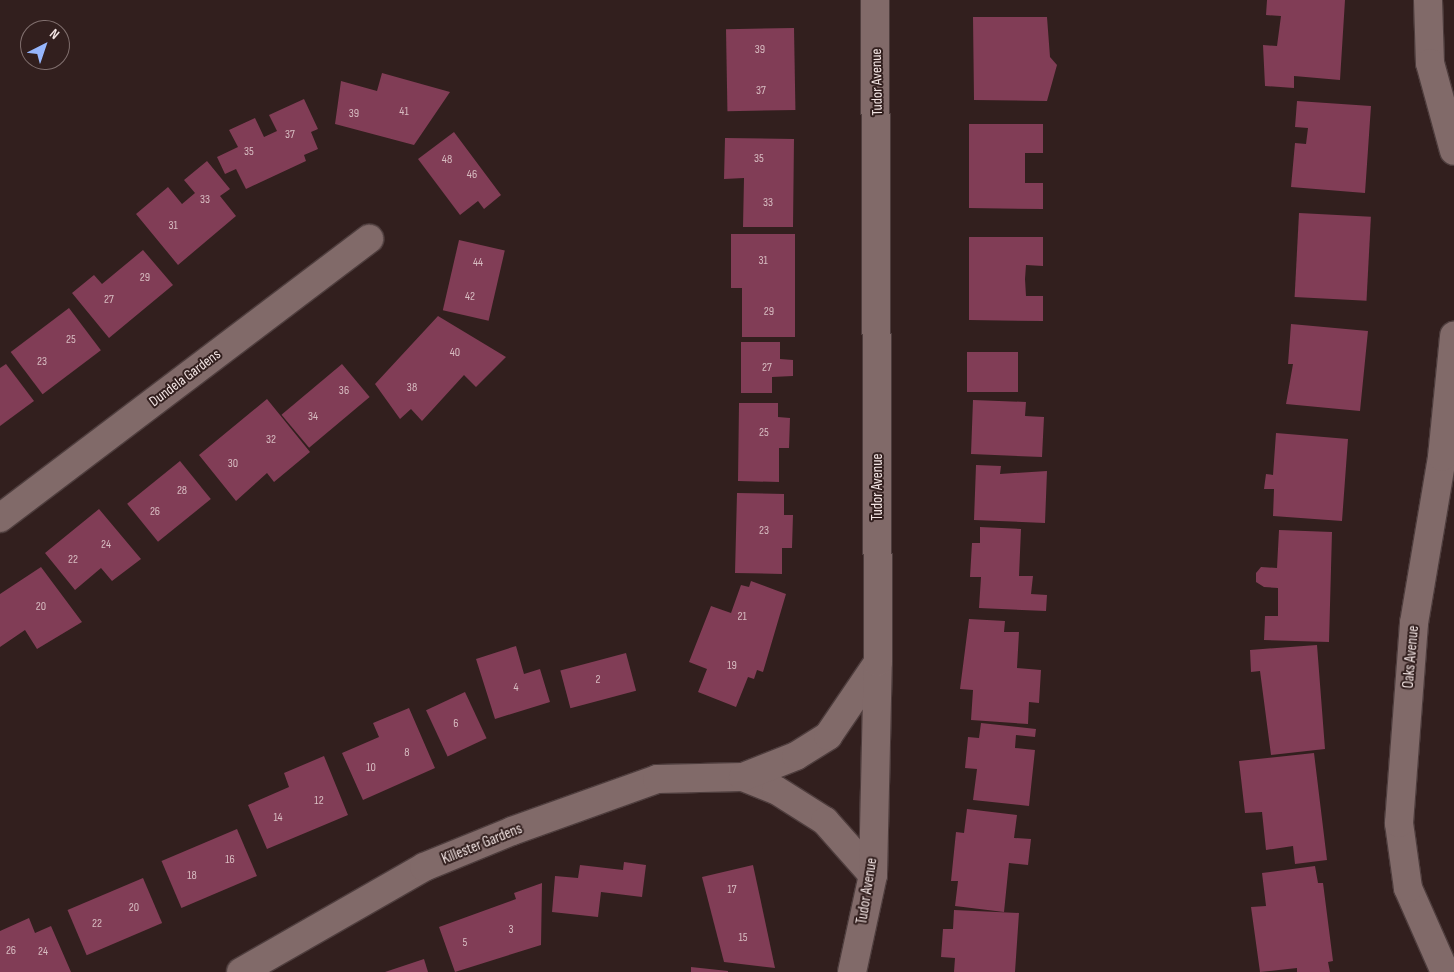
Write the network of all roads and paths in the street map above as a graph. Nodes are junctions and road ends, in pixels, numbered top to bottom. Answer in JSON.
{"nodes":[{"id":1,"x":875,"y":0,"type":"edge"},
{"id":2,"x":1428,"y":0,"type":"edge"},
{"id":3,"x":1454,"y":151,"type":"edge"},
{"id":4,"x":369,"y":239,"type":"dead end"},
{"id":5,"x":1454,"y":336,"type":"edge"},
{"id":6,"x":0,"y":518,"type":"edge"},
{"id":7,"x":878,"y":662,"type":"junction"},
{"id":8,"x":743,"y":777,"type":"junction"},
{"id":9,"x":873,"y":875,"type":"junction"},
{"id":10,"x":241,"y":972,"type":"edge"},
{"id":11,"x":852,"y":972,"type":"edge"},
{"id":12,"x":1445,"y":972,"type":"edge"}],
"edges":[{"from":1,"to":7,"type":"street","name":"Tudor Avenue"},
{"from":2,"to":3,"type":"street"},
{"from":4,"to":6,"type":"street","name":"Dundela Gardens"},
{"from":5,"to":12,"type":"street","name":"Oaks Avenue"},
{"from":7,"to":8,"type":"street","name":"Killester Gardens"},
{"from":7,"to":9,"type":"street","name":"Tudor Avenue"},
{"from":8,"to":9,"type":"street","name":"Killester Gardens"},
{"from":8,"to":10,"type":"street","name":"Killester Gardens"},
{"from":9,"to":11,"type":"street","name":"Tudor Avenue"}]}
